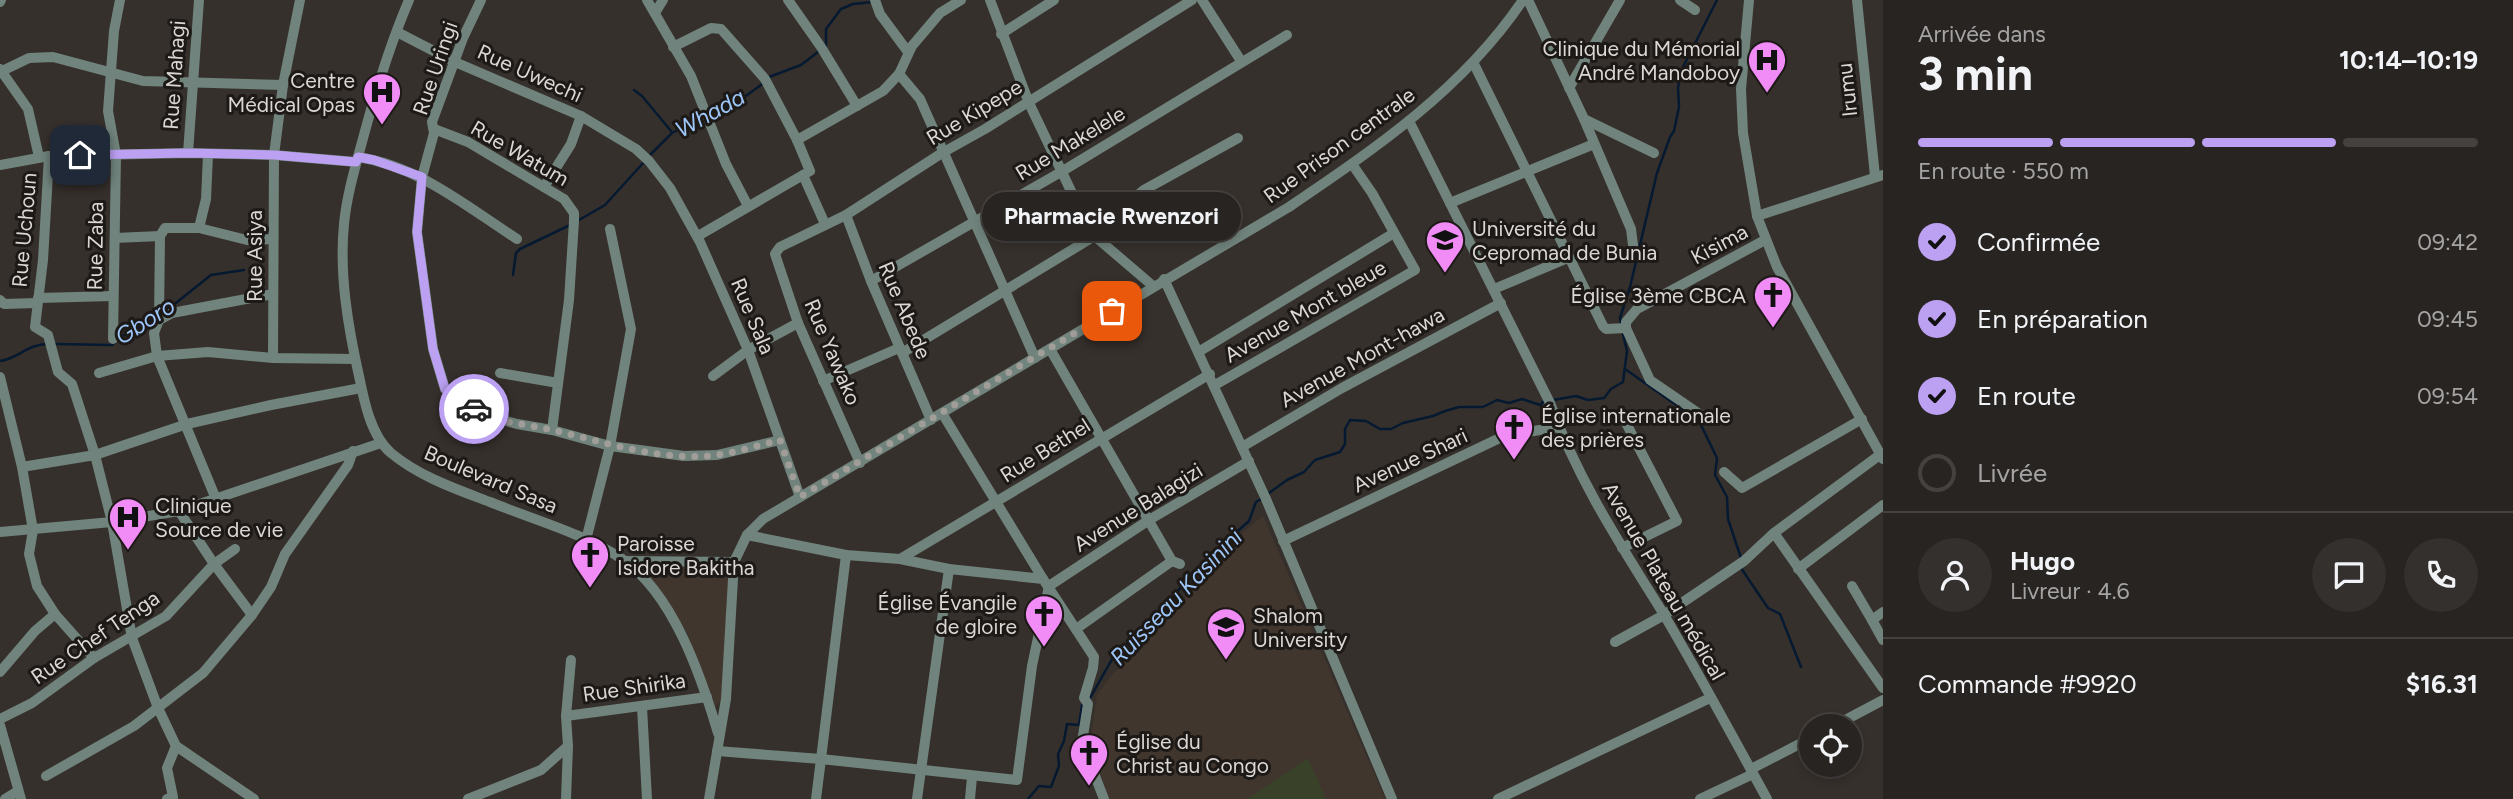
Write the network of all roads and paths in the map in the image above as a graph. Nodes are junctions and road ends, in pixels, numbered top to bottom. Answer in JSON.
{"nodes":[{"id":1,"x":120,"y":0,"type":"edge"},
{"id":2,"x":199,"y":0,"type":"edge"},
{"id":3,"x":300,"y":0,"type":"edge"},
{"id":4,"x":409,"y":0,"type":"edge"},
{"id":5,"x":481,"y":0,"type":"edge"},
{"id":6,"x":647,"y":0,"type":"edge"},
{"id":7,"x":663,"y":0,"type":"edge"},
{"id":8,"x":788,"y":0,"type":"edge"},
{"id":9,"x":961,"y":0,"type":"edge"},
{"id":10,"x":990,"y":0,"type":"edge"},
{"id":11,"x":1054,"y":0,"type":"edge"},
{"id":12,"x":1202,"y":0,"type":"edge"},
{"id":13,"x":1525,"y":0,"type":"edge"},
{"id":14,"x":1620,"y":0,"type":"edge"},
{"id":15,"x":1680,"y":0,"type":"edge"},
{"id":16,"x":1749,"y":0,"type":"edge"},
{"id":17,"x":1857,"y":0,"type":"edge"},
{"id":18,"x":1190,"y":1,"type":"edge"},
{"id":19,"x":876,"y":2,"type":"edge"},
{"id":20,"x":1695,"y":10,"type":"dead end"},
{"id":21,"x":655,"y":13,"type":"junction"},
{"id":22,"x":397,"y":32,"type":"junction"},
{"id":23,"x":1001,"y":34,"type":"junction"},
{"id":24,"x":1287,"y":35,"type":"dead end"},
{"id":25,"x":673,"y":47,"type":"junction"},
{"id":26,"x":908,"y":52,"type":"junction"},
{"id":27,"x":1241,"y":61,"type":"junction"},
{"id":28,"x":455,"y":62,"type":"junction"},
{"id":29,"x":1474,"y":64,"type":"junction"},
{"id":30,"x":1,"y":70,"type":"edge"},
{"id":31,"x":111,"y":73,"type":"junction"},
{"id":32,"x":899,"y":74,"type":"junction"},
{"id":33,"x":193,"y":82,"type":"junction"},
{"id":34,"x":284,"y":85,"type":"junction"},
{"id":35,"x":1569,"y":88,"type":"junction"},
{"id":36,"x":1029,"y":103,"type":"junction"},
{"id":37,"x":857,"y":106,"type":"junction"},
{"id":38,"x":581,"y":116,"type":"junction"},
{"id":39,"x":1584,"y":119,"type":"junction"},
{"id":40,"x":1409,"y":121,"type":"junction"},
{"id":41,"x":434,"y":129,"type":"junction"},
{"id":42,"x":1238,"y":138,"type":"dead end"},
{"id":43,"x":797,"y":140,"type":"junction"},
{"id":44,"x":1594,"y":144,"type":"junction"},
{"id":45,"x":188,"y":153,"type":"junction"},
{"id":46,"x":942,"y":153,"type":"junction"},
{"id":47,"x":1654,"y":153,"type":"dead end"},
{"id":48,"x":116,"y":155,"type":"junction"},
{"id":49,"x":208,"y":155,"type":"junction"},
{"id":50,"x":274,"y":155,"type":"junction"},
{"id":51,"x":44,"y":156,"type":"junction"},
{"id":52,"x":357,"y":159,"type":"junction"},
{"id":53,"x":646,"y":159,"type":"joint"},
{"id":54,"x":1352,"y":164,"type":"junction"},
{"id":55,"x":0,"y":165,"type":"edge"},
{"id":56,"x":1061,"y":172,"type":"junction"},
{"id":57,"x":1526,"y":172,"type":"junction"},
{"id":58,"x":1879,"y":175,"type":"edge"},
{"id":59,"x":803,"y":176,"type":"junction"},
{"id":60,"x":422,"y":177,"type":"junction"},
{"id":61,"x":544,"y":187,"type":"junction"},
{"id":62,"x":1450,"y":204,"type":"junction"},
{"id":63,"x":748,"y":206,"type":"junction"},
{"id":64,"x":846,"y":215,"type":"junction"},
{"id":65,"x":1757,"y":216,"type":"junction"},
{"id":66,"x":976,"y":222,"type":"junction"},
{"id":67,"x":825,"y":224,"type":"junction"},
{"id":68,"x":199,"y":228,"type":"junction"},
{"id":69,"x":610,"y":229,"type":"dead end"},
{"id":70,"x":1394,"y":233,"type":"junction"},
{"id":71,"x":1092,"y":235,"type":"junction"},
{"id":72,"x":160,"y":236,"type":"junction"},
{"id":73,"x":698,"y":236,"type":"junction"},
{"id":74,"x":115,"y":238,"type":"junction"},
{"id":75,"x":273,"y":239,"type":"junction"},
{"id":76,"x":517,"y":239,"type":"dead end"},
{"id":77,"x":1765,"y":240,"type":"junction"},
{"id":78,"x":1634,"y":253,"type":"dead end"},
{"id":79,"x":775,"y":254,"type":"joint"},
{"id":80,"x":1568,"y":257,"type":"junction"},
{"id":81,"x":1164,"y":279,"type":"junction"},
{"id":82,"x":871,"y":281,"type":"junction"},
{"id":83,"x":1153,"y":286,"type":"junction"},
{"id":84,"x":1493,"y":289,"type":"junction"},
{"id":85,"x":1006,"y":291,"type":"junction"},
{"id":86,"x":273,"y":294,"type":"junction"},
{"id":87,"x":113,"y":296,"type":"junction"},
{"id":88,"x":0,"y":300,"type":"edge"},
{"id":89,"x":37,"y":300,"type":"junction"},
{"id":90,"x":1501,"y":303,"type":"junction"},
{"id":91,"x":159,"y":320,"type":"junction"},
{"id":92,"x":798,"y":323,"type":"junction"},
{"id":93,"x":1623,"y":329,"type":"junction"},
{"id":94,"x":113,"y":339,"type":"dead end"},
{"id":95,"x":1050,"y":349,"type":"junction"},
{"id":96,"x":748,"y":350,"type":"junction"},
{"id":97,"x":901,"y":350,"type":"junction"},
{"id":98,"x":1200,"y":351,"type":"junction"},
{"id":99,"x":157,"y":356,"type":"junction"},
{"id":100,"x":273,"y":358,"type":"junction"},
{"id":101,"x":1035,"y":358,"type":"junction"},
{"id":102,"x":355,"y":359,"type":"junction"},
{"id":103,"x":99,"y":373,"type":"dead end"},
{"id":104,"x":499,"y":373,"type":"dead end"},
{"id":105,"x":1210,"y":374,"type":"junction"},
{"id":106,"x":713,"y":376,"type":"dead end"},
{"id":107,"x":0,"y":377,"type":"edge"},
{"id":108,"x":823,"y":381,"type":"junction"},
{"id":109,"x":558,"y":383,"type":"junction"},
{"id":110,"x":1215,"y":385,"type":"junction"},
{"id":111,"x":362,"y":388,"type":"junction"},
{"id":112,"x":942,"y":413,"type":"junction"},
{"id":113,"x":1701,"y":415,"type":"dead end"},
{"id":114,"x":1862,"y":419,"type":"junction"},
{"id":115,"x":930,"y":420,"type":"junction"},
{"id":116,"x":1625,"y":421,"type":"dead end"},
{"id":117,"x":187,"y":424,"type":"junction"},
{"id":118,"x":1558,"y":426,"type":"junction"},
{"id":119,"x":552,"y":430,"type":"junction"},
{"id":120,"x":1100,"y":438,"type":"junction"},
{"id":121,"x":780,"y":440,"type":"junction"},
{"id":122,"x":381,"y":443,"type":"junction"},
{"id":123,"x":610,"y":446,"type":"junction"},
{"id":124,"x":1242,"y":447,"type":"junction"},
{"id":125,"x":353,"y":451,"type":"junction"},
{"id":126,"x":94,"y":455,"type":"junction"},
{"id":127,"x":1882,"y":456,"type":"edge"},
{"id":128,"x":1249,"y":461,"type":"junction"},
{"id":129,"x":859,"y":463,"type":"junction"},
{"id":130,"x":22,"y":467,"type":"junction"},
{"id":131,"x":1724,"y":472,"type":"dead end"},
{"id":132,"x":800,"y":497,"type":"junction"},
{"id":133,"x":216,"y":499,"type":"junction"},
{"id":134,"x":996,"y":503,"type":"junction"},
{"id":135,"x":1883,"y":505,"type":"edge"},
{"id":136,"x":180,"y":511,"type":"junction"},
{"id":137,"x":1149,"y":520,"type":"junction"},
{"id":138,"x":112,"y":522,"type":"junction"},
{"id":139,"x":33,"y":530,"type":"junction"},
{"id":140,"x":0,"y":532,"type":"edge"},
{"id":141,"x":1774,"y":533,"type":"junction"},
{"id":142,"x":747,"y":535,"type":"junction"},
{"id":143,"x":586,"y":540,"type":"junction"},
{"id":144,"x":1283,"y":541,"type":"junction"},
{"id":145,"x":1622,"y":548,"type":"junction"},
{"id":146,"x":235,"y":549,"type":"dead end"},
{"id":147,"x":846,"y":555,"type":"junction"},
{"id":148,"x":900,"y":559,"type":"junction"},
{"id":149,"x":624,"y":561,"type":"junction"},
{"id":150,"x":734,"y":562,"type":"junction"},
{"id":151,"x":214,"y":564,"type":"junction"},
{"id":152,"x":949,"y":569,"type":"junction"},
{"id":153,"x":1798,"y":569,"type":"junction"},
{"id":154,"x":1046,"y":582,"type":"junction"},
{"id":155,"x":1852,"y":586,"type":"dead end"},
{"id":156,"x":1883,"y":612,"type":"edge"},
{"id":157,"x":55,"y":614,"type":"junction"},
{"id":158,"x":252,"y":615,"type":"junction"},
{"id":159,"x":1664,"y":615,"type":"junction"},
{"id":160,"x":1872,"y":620,"type":"junction"},
{"id":161,"x":1076,"y":629,"type":"junction"},
{"id":162,"x":132,"y":638,"type":"junction"},
{"id":163,"x":1883,"y":640,"type":"edge"},
{"id":164,"x":1615,"y":642,"type":"dead end"},
{"id":165,"x":94,"y":658,"type":"junction"},
{"id":166,"x":571,"y":660,"type":"dead end"},
{"id":167,"x":0,"y":672,"type":"edge"},
{"id":168,"x":1883,"y":688,"type":"edge"},
{"id":169,"x":707,"y":697,"type":"junction"},
{"id":170,"x":1710,"y":698,"type":"junction"},
{"id":171,"x":1883,"y":700,"type":"edge"},
{"id":172,"x":642,"y":707,"type":"junction"},
{"id":173,"x":158,"y":708,"type":"junction"},
{"id":174,"x":1857,"y":714,"type":"edge"},
{"id":175,"x":566,"y":716,"type":"junction"},
{"id":176,"x":0,"y":719,"type":"edge"},
{"id":177,"x":0,"y":725,"type":"edge"},
{"id":178,"x":719,"y":735,"type":"junction"},
{"id":179,"x":1799,"y":745,"type":"edge"},
{"id":180,"x":176,"y":746,"type":"junction"},
{"id":181,"x":568,"y":746,"type":"junction"},
{"id":182,"x":717,"y":751,"type":"junction"},
{"id":183,"x":821,"y":759,"type":"junction"},
{"id":184,"x":921,"y":771,"type":"junction"},
{"id":185,"x":1752,"y":772,"type":"junction"},
{"id":186,"x":46,"y":776,"type":"dead end"},
{"id":187,"x":972,"y":777,"type":"junction"},
{"id":188,"x":20,"y":795,"type":"edge"},
{"id":189,"x":5,"y":799,"type":"edge"},
{"id":190,"x":167,"y":799,"type":"edge"},
{"id":191,"x":254,"y":799,"type":"edge"},
{"id":192,"x":468,"y":799,"type":"edge"},
{"id":193,"x":566,"y":799,"type":"edge"},
{"id":194,"x":647,"y":799,"type":"edge"},
{"id":195,"x":709,"y":799,"type":"edge"},
{"id":196,"x":816,"y":799,"type":"edge"},
{"id":197,"x":917,"y":799,"type":"edge"},
{"id":198,"x":970,"y":799,"type":"edge"},
{"id":199,"x":1104,"y":799,"type":"edge"},
{"id":200,"x":1392,"y":799,"type":"edge"},
{"id":201,"x":1498,"y":799,"type":"edge"},
{"id":202,"x":1700,"y":799,"type":"edge"},
{"id":203,"x":1767,"y":799,"type":"edge"}],
"edges":[{"from":1,"to":31,"type":"street","name":"Rue Zaba"},
{"from":2,"to":33,"type":"street","name":"Rue Mahagi"},
{"from":3,"to":34,"type":"street","name":"Rue Asiya"},
{"from":4,"to":22,"type":"street"},
{"from":5,"to":28,"type":"street","name":"Rue Uringi"},
{"from":6,"to":21,"type":"street"},
{"from":7,"to":21,"type":"street"},
{"from":8,"to":37,"type":"street"},
{"from":9,"to":26,"type":"street"},
{"from":10,"to":23,"type":"street"},
{"from":11,"to":23,"type":"street"},
{"from":12,"to":27,"type":"street"},
{"from":13,"to":29,"type":"street","name":"Rue Prison centrale"},
{"from":13,"to":35,"type":"street"},
{"from":14,"to":35,"type":"street"},
{"from":15,"to":20,"type":"street"},
{"from":16,"to":65,"type":"street"},
{"from":17,"to":58,"type":"street","name":"Irumu"},
{"from":18,"to":36,"type":"street","name":"Rue Kipepe"},
{"from":19,"to":26,"type":"street"},
{"from":21,"to":25,"type":"street"},
{"from":22,"to":28,"type":"street","name":"Rue Uwechi"},
{"from":22,"to":52,"type":"street"},
{"from":23,"to":36,"type":"street"},
{"from":24,"to":27,"type":"street","name":"Rue Makelele"},
{"from":25,"to":43,"type":"street"},
{"from":25,"to":63,"type":"street"},
{"from":26,"to":32,"type":"street"},
{"from":27,"to":56,"type":"street","name":"Rue Makelele"},
{"from":28,"to":38,"type":"street","name":"Rue Uwechi"},
{"from":28,"to":41,"type":"street","name":"Rue Uringi"},
{"from":29,"to":40,"type":"street","name":"Rue Prison centrale"},
{"from":29,"to":57,"type":"street"},
{"from":30,"to":31,"type":"street"},
{"from":30,"to":51,"type":"street","name":"Rue Uchoun"},
{"from":31,"to":33,"type":"street"},
{"from":31,"to":48,"type":"street","name":"Rue Zaba"},
{"from":32,"to":37,"type":"street"},
{"from":32,"to":46,"type":"street"},
{"from":33,"to":34,"type":"street"},
{"from":33,"to":45,"type":"street","name":"Rue Mahagi"},
{"from":34,"to":50,"type":"street","name":"Rue Asiya"},
{"from":35,"to":39,"type":"street"},
{"from":36,"to":46,"type":"street","name":"Rue Kipepe"},
{"from":36,"to":56,"type":"street"},
{"from":37,"to":43,"type":"street"},
{"from":38,"to":53,"type":"street","name":"Rue Uwechi"},
{"from":38,"to":61,"type":"street"},
{"from":39,"to":44,"type":"street"},
{"from":39,"to":47,"type":"street"},
{"from":40,"to":54,"type":"street","name":"Rue Prison centrale"},
{"from":40,"to":62,"type":"street","name":"Avenue Plateau médical"},
{"from":41,"to":60,"type":"street","name":"Rue Uringi"},
{"from":41,"to":61,"type":"street","name":"Rue Watum"},
{"from":42,"to":71,"type":"street"},
{"from":43,"to":59,"type":"street"},
{"from":44,"to":57,"type":"street"},
{"from":44,"to":78,"type":"street"},
{"from":45,"to":48,"type":"street"},
{"from":45,"to":49,"type":"street"},
{"from":46,"to":64,"type":"street","name":"Rue Kipepe"},
{"from":46,"to":66,"type":"street"},
{"from":48,"to":51,"type":"street"},
{"from":48,"to":74,"type":"street","name":"Rue Zaba"},
{"from":49,"to":50,"type":"street"},
{"from":49,"to":68,"type":"street"},
{"from":50,"to":52,"type":"street"},
{"from":50,"to":75,"type":"street","name":"Rue Asiya"},
{"from":51,"to":55,"type":"street"},
{"from":51,"to":89,"type":"street","name":"Rue Uchoun"},
{"from":52,"to":60,"type":"street"},
{"from":52,"to":102,"type":"street"},
{"from":53,"to":73,"type":"street","name":"Rue Sala"},
{"from":54,"to":70,"type":"street"},
{"from":54,"to":81,"type":"street","name":"Rue Prison centrale"},
{"from":56,"to":66,"type":"street","name":"Rue Makelele"},
{"from":56,"to":71,"type":"street"},
{"from":57,"to":62,"type":"street"},
{"from":57,"to":80,"type":"street"},
{"from":58,"to":65,"type":"street"},
{"from":59,"to":63,"type":"street"},
{"from":59,"to":67,"type":"street"},
{"from":60,"to":76,"type":"street"},
{"from":60,"to":119,"type":"street","name":"Rue Uringi"},
{"from":61,"to":109,"type":"street","name":"Rue Watum"},
{"from":62,"to":84,"type":"street","name":"Avenue Plateau médical"},
{"from":63,"to":73,"type":"street"},
{"from":64,"to":67,"type":"street","name":"Rue Kipepe"},
{"from":64,"to":82,"type":"street","name":"Rue Abede"},
{"from":65,"to":77,"type":"street"},
{"from":66,"to":82,"type":"street","name":"Rue Makelele"},
{"from":66,"to":85,"type":"street"},
{"from":67,"to":79,"type":"street","name":"Rue Kipepe"},
{"from":68,"to":72,"type":"street"},
{"from":68,"to":75,"type":"street"},
{"from":69,"to":123,"type":"street"},
{"from":70,"to":98,"type":"street"},
{"from":70,"to":110,"type":"street","name":"Avenue Mont bleue"},
{"from":71,"to":83,"type":"street"},
{"from":71,"to":85,"type":"street"},
{"from":72,"to":74,"type":"street"},
{"from":72,"to":91,"type":"street"},
{"from":73,"to":96,"type":"street","name":"Rue Sala"},
{"from":74,"to":87,"type":"street","name":"Rue Zaba"},
{"from":75,"to":86,"type":"street","name":"Rue Asiya"},
{"from":77,"to":93,"type":"street","name":"Kisima"},
{"from":77,"to":114,"type":"street"},
{"from":79,"to":92,"type":"street","name":"Rue Yawako"},
{"from":80,"to":84,"type":"street"},
{"from":80,"to":93,"type":"street"},
{"from":81,"to":83,"type":"street","name":"Rue Prison centrale"},
{"from":81,"to":98,"type":"street"},
{"from":82,"to":97,"type":"street","name":"Rue Abede"},
{"from":83,"to":95,"type":"street","name":"Rue Prison centrale"},
{"from":84,"to":90,"type":"street","name":"Avenue Plateau médical"},
{"from":85,"to":97,"type":"street"},
{"from":85,"to":101,"type":"street"},
{"from":86,"to":91,"type":"street"},
{"from":86,"to":100,"type":"street","name":"Rue Asiya"},
{"from":87,"to":89,"type":"street"},
{"from":87,"to":94,"type":"street","name":"Rue Zaba"},
{"from":88,"to":89,"type":"street"},
{"from":89,"to":126,"type":"street","name":"Rue Uchoun"},
{"from":90,"to":118,"type":"street","name":"Avenue Plateau médical"},
{"from":90,"to":124,"type":"street","name":"Avenue Mont-hawa"},
{"from":91,"to":99,"type":"street"},
{"from":92,"to":96,"type":"street"},
{"from":92,"to":108,"type":"street","name":"Rue Yawako"},
{"from":93,"to":113,"type":"street"},
{"from":95,"to":101,"type":"street","name":"Rue Prison centrale"},
{"from":95,"to":120,"type":"street"},
{"from":96,"to":106,"type":"street"},
{"from":96,"to":121,"type":"street","name":"Rue Sala"},
{"from":97,"to":108,"type":"street"},
{"from":97,"to":115,"type":"street","name":"Rue Abede"},
{"from":98,"to":105,"type":"street"},
{"from":99,"to":100,"type":"street"},
{"from":99,"to":103,"type":"street"},
{"from":99,"to":117,"type":"street"},
{"from":100,"to":102,"type":"street"},
{"from":101,"to":112,"type":"street","name":"Rue Prison centrale"},
{"from":102,"to":111,"type":"street"},
{"from":104,"to":109,"type":"street"},
{"from":105,"to":110,"type":"street"},
{"from":105,"to":120,"type":"street","name":"Rue Bethel"},
{"from":107,"to":130,"type":"street"},
{"from":108,"to":129,"type":"street","name":"Rue Yawako"},
{"from":109,"to":119,"type":"street"},
{"from":110,"to":124,"type":"street"},
{"from":111,"to":117,"type":"street"},
{"from":111,"to":122,"type":"street"},
{"from":112,"to":115,"type":"street","name":"Rue Prison centrale"},
{"from":112,"to":134,"type":"street"},
{"from":114,"to":127,"type":"street"},
{"from":114,"to":131,"type":"street"},
{"from":115,"to":129,"type":"street","name":"Rue Prison centrale"},
{"from":116,"to":145,"type":"street"},
{"from":117,"to":126,"type":"street"},
{"from":117,"to":133,"type":"street"},
{"from":118,"to":144,"type":"street","name":"Avenue Shari"},
{"from":118,"to":145,"type":"street","name":"Avenue Plateau médical"},
{"from":119,"to":123,"type":"street","name":"Rue Uringi"},
{"from":120,"to":134,"type":"street","name":"Rue Bethel"},
{"from":120,"to":137,"type":"street"},
{"from":121,"to":123,"type":"street","name":"Rue Uringi"},
{"from":121,"to":132,"type":"street","name":"Rue Sala"},
{"from":122,"to":125,"type":"street"},
{"from":122,"to":143,"type":"street","name":"Boulevard Sasa"},
{"from":123,"to":143,"type":"street"},
{"from":124,"to":128,"type":"street"},
{"from":125,"to":133,"type":"street"},
{"from":125,"to":158,"type":"street"},
{"from":126,"to":130,"type":"street"},
{"from":126,"to":138,"type":"street"},
{"from":127,"to":141,"type":"street"},
{"from":128,"to":137,"type":"street","name":"Avenue Balagizi"},
{"from":128,"to":144,"type":"street"},
{"from":129,"to":132,"type":"street","name":"Rue Prison centrale"},
{"from":130,"to":139,"type":"street"},
{"from":132,"to":142,"type":"street","name":"Rue Prison centrale"},
{"from":133,"to":136,"type":"street"},
{"from":134,"to":148,"type":"street","name":"Rue Bethel"},
{"from":134,"to":154,"type":"street"},
{"from":135,"to":153,"type":"street"},
{"from":136,"to":138,"type":"street"},
{"from":136,"to":151,"type":"street"},
{"from":137,"to":154,"type":"street","name":"Avenue Balagizi"},
{"from":137,"to":161,"type":"street"},
{"from":138,"to":139,"type":"street"},
{"from":138,"to":162,"type":"street"},
{"from":139,"to":140,"type":"street"},
{"from":139,"to":157,"type":"street"},
{"from":141,"to":153,"type":"street"},
{"from":141,"to":159,"type":"street"},
{"from":142,"to":147,"type":"street"},
{"from":142,"to":150,"type":"street","name":"Rue Prison centrale"},
{"from":143,"to":149,"type":"street","name":"Boulevard Sasa"},
{"from":144,"to":200,"type":"street"},
{"from":145,"to":159,"type":"street","name":"Avenue Plateau médical"},
{"from":146,"to":151,"type":"street","name":"Rue Chef Tenga"},
{"from":147,"to":148,"type":"street"},
{"from":147,"to":183,"type":"street"},
{"from":148,"to":152,"type":"street"},
{"from":149,"to":150,"type":"street","name":"Boulevard Sasa"},
{"from":149,"to":169,"type":"street","name":"Boulevard Sasa"},
{"from":150,"to":178,"type":"street"},
{"from":151,"to":158,"type":"street"},
{"from":151,"to":162,"type":"street","name":"Rue Chef Tenga"},
{"from":152,"to":154,"type":"street"},
{"from":152,"to":184,"type":"street"},
{"from":153,"to":168,"type":"street"},
{"from":154,"to":161,"type":"street"},
{"from":154,"to":187,"type":"street"},
{"from":155,"to":160,"type":"street"},
{"from":156,"to":160,"type":"street"},
{"from":157,"to":165,"type":"street"},
{"from":157,"to":167,"type":"street"},
{"from":158,"to":173,"type":"street"},
{"from":159,"to":164,"type":"street"},
{"from":159,"to":170,"type":"street","name":"Avenue Plateau médical"},
{"from":160,"to":163,"type":"street"},
{"from":161,"to":199,"type":"street"},
{"from":162,"to":165,"type":"street","name":"Rue Chef Tenga"},
{"from":162,"to":173,"type":"street"},
{"from":165,"to":176,"type":"street","name":"Rue Chef Tenga"},
{"from":166,"to":175,"type":"street"},
{"from":169,"to":172,"type":"street","name":"Rue Shirika"},
{"from":169,"to":178,"type":"street","name":"Boulevard Sasa"},
{"from":170,"to":185,"type":"street","name":"Avenue Plateau médical"},
{"from":170,"to":201,"type":"street"},
{"from":171,"to":174,"type":"street"},
{"from":172,"to":175,"type":"street","name":"Rue Shirika"},
{"from":172,"to":194,"type":"street"},
{"from":173,"to":180,"type":"street"},
{"from":173,"to":186,"type":"street"},
{"from":175,"to":181,"type":"street"},
{"from":177,"to":188,"type":"street"},
{"from":178,"to":182,"type":"street"},
{"from":179,"to":185,"type":"street"},
{"from":180,"to":190,"type":"street"},
{"from":180,"to":191,"type":"street"},
{"from":181,"to":192,"type":"street"},
{"from":181,"to":193,"type":"street"},
{"from":182,"to":183,"type":"street"},
{"from":182,"to":195,"type":"street"},
{"from":183,"to":184,"type":"street"},
{"from":183,"to":196,"type":"street"},
{"from":184,"to":187,"type":"street"},
{"from":184,"to":197,"type":"street"},
{"from":185,"to":202,"type":"street"},
{"from":185,"to":203,"type":"street","name":"Avenue Plateau médical"},
{"from":187,"to":198,"type":"street"},
{"from":188,"to":189,"type":"street"}]}
